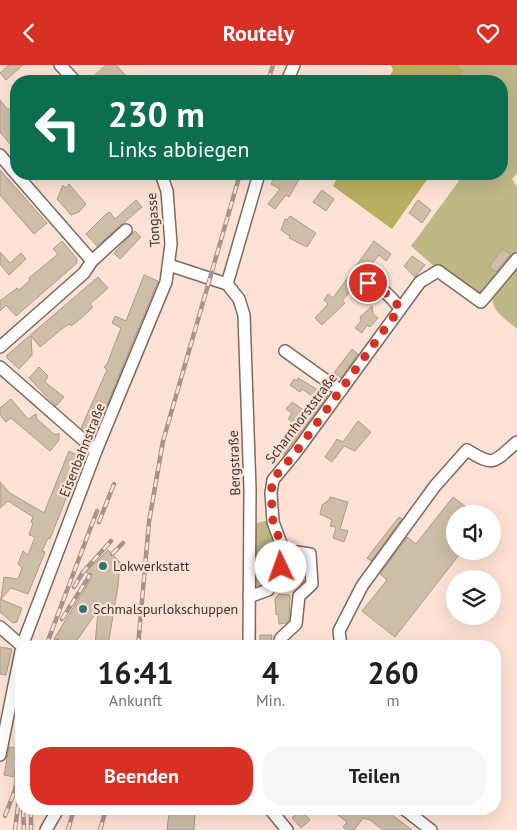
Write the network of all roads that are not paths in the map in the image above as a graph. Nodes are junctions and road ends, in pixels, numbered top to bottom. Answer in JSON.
{"nodes":[{"id":1,"x":60,"y":65,"type":"edge"},
{"id":2,"x":69,"y":75,"type":"edge"},
{"id":3,"x":0,"y":155,"type":"edge"},
{"id":4,"x":10,"y":167,"type":"edge"},
{"id":5,"x":21,"y":180,"type":"edge"},
{"id":6,"x":164,"y":180,"type":"edge"},
{"id":7,"x":257,"y":180,"type":"edge"},
{"id":8,"x":126,"y":230,"type":"dead end"},
{"id":9,"x":517,"y":259,"type":"edge"},
{"id":10,"x":92,"y":261,"type":"junction"},
{"id":11,"x":170,"y":265,"type":"junction"},
{"id":12,"x":227,"y":284,"type":"junction"},
{"id":13,"x":356,"y":287,"type":"dead end"},
{"id":14,"x":400,"y":308,"type":"junction"},
{"id":15,"x":0,"y":347,"type":"edge"},
{"id":16,"x":285,"y":351,"type":"dead end"},
{"id":17,"x":0,"y":367,"type":"edge"},
{"id":18,"x":341,"y":391,"type":"junction"},
{"id":19,"x":517,"y":442,"type":"edge"},
{"id":20,"x":96,"y":451,"type":"junction"},
{"id":21,"x":297,"y":552,"type":"dead end"},
{"id":22,"x":249,"y":597,"type":"junction"},
{"id":23,"x":0,"y":627,"type":"edge"},
{"id":24,"x":15,"y":640,"type":"edge"},
{"id":25,"x":24,"y":640,"type":"edge"},
{"id":26,"x":249,"y":640,"type":"edge"},
{"id":27,"x":280,"y":640,"type":"edge"},
{"id":28,"x":340,"y":640,"type":"edge"},
{"id":29,"x":15,"y":676,"type":"edge"},
{"id":30,"x":2,"y":729,"type":"edge"},
{"id":31,"x":0,"y":755,"type":"edge"},
{"id":32,"x":55,"y":815,"type":"edge"},
{"id":33,"x":275,"y":815,"type":"edge"},
{"id":34,"x":412,"y":815,"type":"edge"},
{"id":35,"x":46,"y":830,"type":"edge"},
{"id":36,"x":287,"y":830,"type":"edge"},
{"id":37,"x":432,"y":830,"type":"edge"}],
"edges":[{"from":1,"to":2,"type":"street"},
{"from":3,"to":4,"type":"street"},
{"from":5,"to":10,"type":"street"},
{"from":6,"to":11,"type":"street","name":"Tongasse"},
{"from":7,"to":12,"type":"street"},
{"from":8,"to":10,"type":"street"},
{"from":9,"to":14,"type":"street","name":"Scharnhorststraße"},
{"from":10,"to":15,"type":"street"},
{"from":11,"to":12,"type":"street","name":"Tongasse"},
{"from":11,"to":20,"type":"street","name":"Eisenbahnstraße"},
{"from":12,"to":22,"type":"street","name":"Bergstraße"},
{"from":13,"to":14,"type":"street"},
{"from":14,"to":18,"type":"street","name":"Scharnhorststraße"},
{"from":16,"to":18,"type":"street"},
{"from":17,"to":20,"type":"street"},
{"from":18,"to":22,"type":"street","name":"Scharnhorststraße"},
{"from":19,"to":28,"type":"street"},
{"from":20,"to":25,"type":"street","name":"Eisenbahnstraße"},
{"from":21,"to":27,"type":"street"},
{"from":22,"to":26,"type":"street","name":"Bergstraße"},
{"from":23,"to":24,"type":"street"},
{"from":29,"to":30,"type":"street"},
{"from":30,"to":31,"type":"street"},
{"from":32,"to":35,"type":"street"},
{"from":33,"to":36,"type":"street"},
{"from":34,"to":37,"type":"street"}]}
